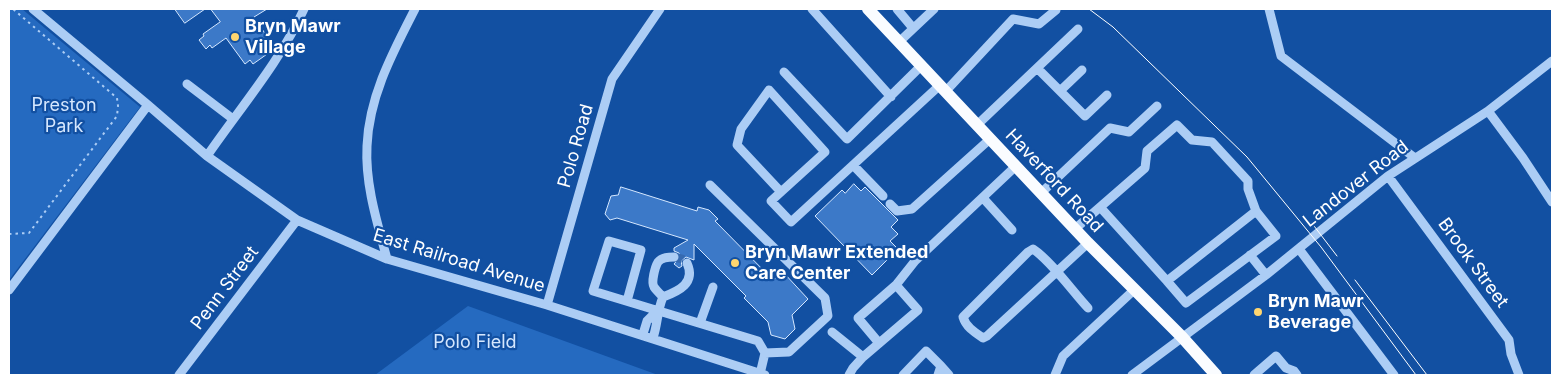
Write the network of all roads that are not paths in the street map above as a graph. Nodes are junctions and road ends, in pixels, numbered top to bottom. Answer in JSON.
{"nodes":[{"id":1,"x":32,"y":9,"type":"edge"},
{"id":2,"x":304,"y":9,"type":"edge"},
{"id":3,"x":415,"y":9,"type":"edge"},
{"id":4,"x":660,"y":9,"type":"edge"},
{"id":5,"x":812,"y":9,"type":"edge"},
{"id":6,"x":868,"y":9,"type":"edge"},
{"id":7,"x":897,"y":9,"type":"edge"},
{"id":8,"x":934,"y":9,"type":"edge"},
{"id":9,"x":1269,"y":9,"type":"edge"},
{"id":10,"x":1056,"y":10,"type":"dead end"},
{"id":11,"x":913,"y":28,"type":"junction"},
{"id":12,"x":1078,"y":29,"type":"dead end"},
{"id":13,"x":898,"y":42,"type":"junction"},
{"id":14,"x":1552,"y":61,"type":"edge"},
{"id":15,"x":921,"y":66,"type":"junction"},
{"id":16,"x":1037,"y":68,"type":"junction"},
{"id":17,"x":1082,"y":70,"type":"dead end"},
{"id":18,"x":784,"y":72,"type":"dead end"},
{"id":19,"x":187,"y":84,"type":"dead end"},
{"id":20,"x":942,"y":89,"type":"junction"},
{"id":21,"x":1060,"y":91,"type":"junction"},
{"id":22,"x":1107,"y":95,"type":"dead end"},
{"id":23,"x":891,"y":96,"type":"junction"},
{"id":24,"x":148,"y":105,"type":"junction"},
{"id":25,"x":1157,"y":106,"type":"dead end"},
{"id":26,"x":1488,"y":111,"type":"junction"},
{"id":27,"x":233,"y":118,"type":"junction"},
{"id":28,"x":977,"y":125,"type":"junction"},
{"id":29,"x":990,"y":139,"type":"junction"},
{"id":30,"x":207,"y":156,"type":"junction"},
{"id":31,"x":1415,"y":158,"type":"junction"},
{"id":32,"x":853,"y":165,"type":"junction"},
{"id":33,"x":1016,"y":166,"type":"junction"},
{"id":34,"x":1388,"y":176,"type":"junction"},
{"id":35,"x":710,"y":185,"type":"dead end"},
{"id":36,"x":781,"y":192,"type":"junction"},
{"id":37,"x":1041,"y":193,"type":"junction"},
{"id":38,"x":883,"y":196,"type":"dead end"},
{"id":39,"x":983,"y":198,"type":"junction"},
{"id":40,"x":1552,"y":202,"type":"edge"},
{"id":41,"x":890,"y":204,"type":"dead end"},
{"id":42,"x":1100,"y":207,"type":"junction"},
{"id":43,"x":1256,"y":211,"type":"junction"},
{"id":44,"x":297,"y":220,"type":"junction"},
{"id":45,"x":1076,"y":228,"type":"junction"},
{"id":46,"x":1012,"y":230,"type":"dead end"},
{"id":47,"x":1088,"y":243,"type":"junction"},
{"id":48,"x":1299,"y":249,"type":"junction"},
{"id":49,"x":1250,"y":255,"type":"junction"},
{"id":50,"x":674,"y":257,"type":"dead end"},
{"id":51,"x":387,"y":259,"type":"junction"},
{"id":52,"x":687,"y":263,"type":"dead end"},
{"id":53,"x":1057,"y":273,"type":"junction"},
{"id":54,"x":1266,"y":275,"type":"junction"},
{"id":55,"x":1167,"y":281,"type":"junction"},
{"id":56,"x":896,"y":285,"type":"junction"},
{"id":57,"x":713,"y":287,"type":"dead end"},
{"id":58,"x":9,"y":290,"type":"edge"},
{"id":59,"x":1134,"y":290,"type":"junction"},
{"id":60,"x":663,"y":297,"type":"junction"},
{"id":61,"x":627,"y":301,"type":"junction"},
{"id":62,"x":548,"y":304,"type":"junction"},
{"id":63,"x":1088,"y":308,"type":"dead end"},
{"id":64,"x":657,"y":311,"type":"junction"},
{"id":65,"x":700,"y":323,"type":"junction"},
{"id":66,"x":832,"y":332,"type":"dead end"},
{"id":67,"x":643,"y":334,"type":"junction"},
{"id":68,"x":1182,"y":337,"type":"junction"},
{"id":69,"x":653,"y":338,"type":"junction"},
{"id":70,"x":879,"y":343,"type":"junction"},
{"id":71,"x":765,"y":353,"type":"junction"},
{"id":72,"x":863,"y":357,"type":"junction"},
{"id":73,"x":939,"y":371,"type":"edge"},
{"id":74,"x":762,"y":374,"type":"edge"},
{"id":75,"x":1057,"y":374,"type":"edge"},
{"id":76,"x":179,"y":375,"type":"edge"},
{"id":77,"x":849,"y":375,"type":"edge"},
{"id":78,"x":903,"y":375,"type":"edge"},
{"id":79,"x":950,"y":375,"type":"edge"},
{"id":80,"x":1132,"y":375,"type":"edge"},
{"id":81,"x":1216,"y":375,"type":"edge"},
{"id":82,"x":1254,"y":375,"type":"edge"},
{"id":83,"x":1297,"y":375,"type":"edge"},
{"id":84,"x":1392,"y":375,"type":"edge"},
{"id":85,"x":1518,"y":375,"type":"edge"}],
"edges":[{"from":1,"to":24,"type":"street","name":"East Railroad Avenue"},
{"from":2,"to":27,"type":"street"},
{"from":3,"to":51,"type":"street"},
{"from":4,"to":62,"type":"street","name":"Polo Road"},
{"from":5,"to":23,"type":"street"},
{"from":6,"to":13,"type":"main road","name":"Haverford Road"},
{"from":7,"to":11,"type":"street"},
{"from":8,"to":11,"type":"street"},
{"from":9,"to":31,"type":"street"},
{"from":10,"to":20,"type":"street"},
{"from":11,"to":13,"type":"street"},
{"from":12,"to":16,"type":"street"},
{"from":13,"to":15,"type":"main road","name":"Haverford Road"},
{"from":14,"to":26,"type":"street","name":"Landover Road"},
{"from":15,"to":20,"type":"main road","name":"Haverford Road"},
{"from":15,"to":23,"type":"street"},
{"from":16,"to":21,"type":"street"},
{"from":16,"to":28,"type":"street"},
{"from":17,"to":21,"type":"street"},
{"from":18,"to":23,"type":"street"},
{"from":19,"to":27,"type":"street"},
{"from":20,"to":28,"type":"main road","name":"Haverford Road"},
{"from":20,"to":32,"type":"street"},
{"from":21,"to":22,"type":"street"},
{"from":24,"to":30,"type":"street","name":"East Railroad Avenue"},
{"from":24,"to":58,"type":"street"},
{"from":25,"to":37,"type":"street"},
{"from":26,"to":31,"type":"street","name":"Landover Road"},
{"from":26,"to":40,"type":"street"},
{"from":27,"to":30,"type":"street"},
{"from":28,"to":29,"type":"main road","name":"Haverford Road"},
{"from":29,"to":33,"type":"main road","name":"Haverford Road"},
{"from":29,"to":41,"type":"street"},
{"from":30,"to":44,"type":"street","name":"East Railroad Avenue"},
{"from":31,"to":34,"type":"street","name":"Landover Road"},
{"from":32,"to":36,"type":"street"},
{"from":32,"to":38,"type":"street"},
{"from":33,"to":37,"type":"main road","name":"Haverford Road"},
{"from":33,"to":39,"type":"street"},
{"from":34,"to":48,"type":"street","name":"Landover Road"},
{"from":34,"to":85,"type":"street","name":"Brook Street"},
{"from":35,"to":71,"type":"street"},
{"from":36,"to":36,"type":"street"},
{"from":37,"to":45,"type":"main road","name":"Haverford Road"},
{"from":39,"to":46,"type":"street"},
{"from":39,"to":56,"type":"street"},
{"from":42,"to":43,"type":"street"},
{"from":42,"to":45,"type":"street"},
{"from":42,"to":55,"type":"street"},
{"from":43,"to":49,"type":"street"},
{"from":43,"to":55,"type":"street"},
{"from":44,"to":51,"type":"street","name":"East Railroad Avenue"},
{"from":44,"to":76,"type":"street","name":"Penn Street"},
{"from":45,"to":47,"type":"main road","name":"Haverford Road"},
{"from":47,"to":53,"type":"street"},
{"from":47,"to":59,"type":"main road","name":"Haverford Road"},
{"from":48,"to":54,"type":"street","name":"Landover Road"},
{"from":48,"to":84,"type":"street"},
{"from":49,"to":54,"type":"street"},
{"from":49,"to":55,"type":"street"},
{"from":50,"to":60,"type":"street"},
{"from":51,"to":62,"type":"street","name":"East Railroad Avenue"},
{"from":52,"to":60,"type":"street"},
{"from":53,"to":53,"type":"street"},
{"from":53,"to":63,"type":"street"},
{"from":54,"to":68,"type":"street","name":"Landover Road"},
{"from":56,"to":70,"type":"street"},
{"from":56,"to":70,"type":"street"},
{"from":57,"to":65,"type":"street"},
{"from":59,"to":68,"type":"main road","name":"Haverford Road"},
{"from":59,"to":75,"type":"street"},
{"from":60,"to":64,"type":"street"},
{"from":61,"to":61,"type":"street"},
{"from":61,"to":64,"type":"street"},
{"from":62,"to":67,"type":"street","name":"East Railroad Avenue"},
{"from":64,"to":65,"type":"street"},
{"from":64,"to":67,"type":"street"},
{"from":64,"to":69,"type":"street"},
{"from":65,"to":71,"type":"street"},
{"from":66,"to":72,"type":"street"},
{"from":67,"to":69,"type":"street","name":"East Railroad Avenue"},
{"from":68,"to":80,"type":"street","name":"Landover Road"},
{"from":68,"to":81,"type":"main road","name":"Haverford Road"},
{"from":69,"to":74,"type":"street","name":"East Railroad Avenue"},
{"from":70,"to":72,"type":"street"},
{"from":71,"to":74,"type":"street"},
{"from":72,"to":77,"type":"street"},
{"from":73,"to":78,"type":"street"},
{"from":73,"to":79,"type":"street"},
{"from":82,"to":83,"type":"street"}]}
